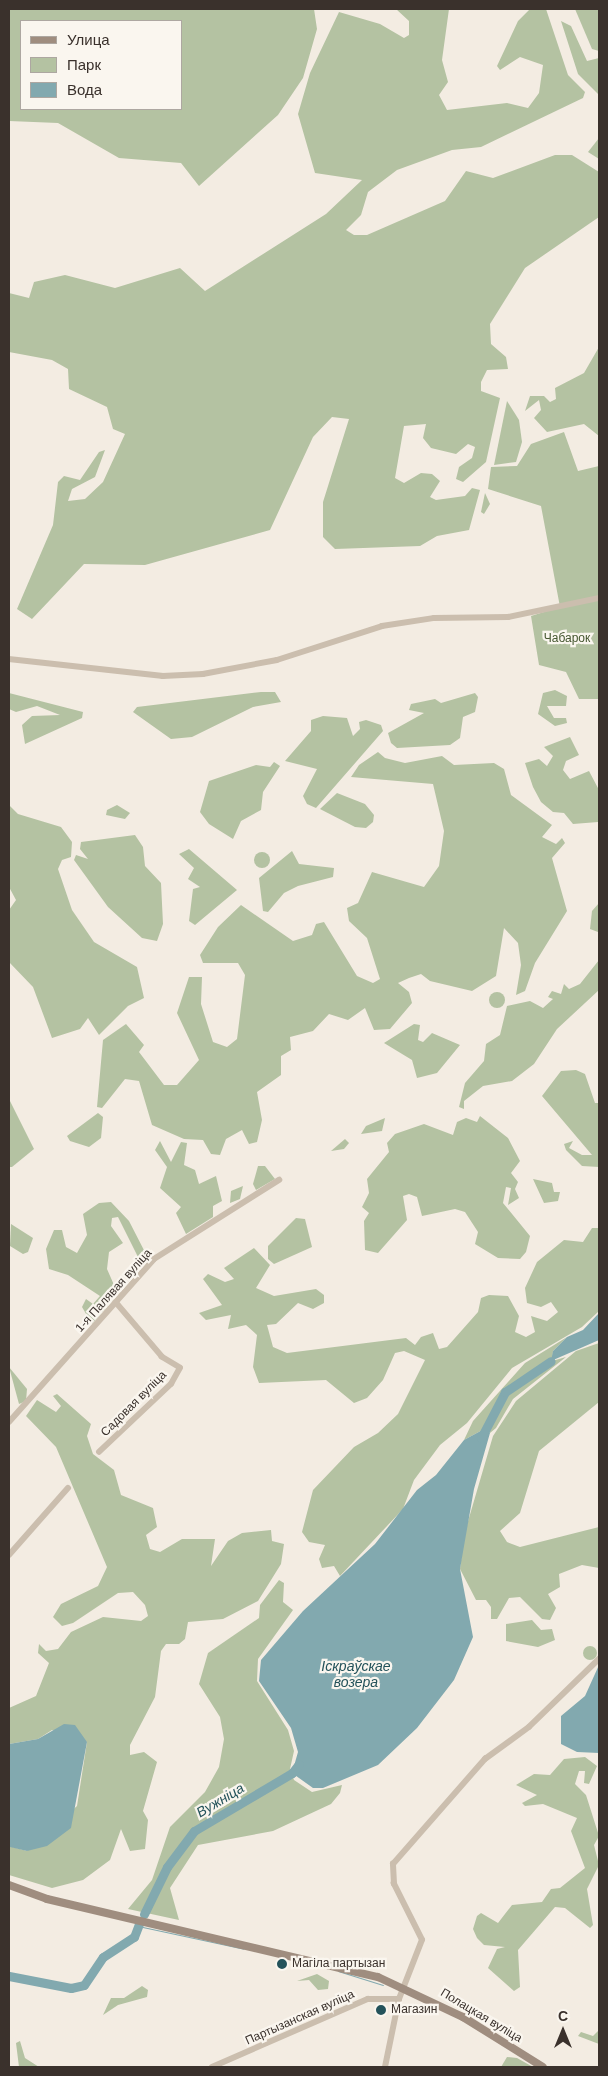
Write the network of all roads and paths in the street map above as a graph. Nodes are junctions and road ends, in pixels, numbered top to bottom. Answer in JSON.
{"nodes":[{"id":1,"x":599,"y":598,"type":"edge"},
{"id":2,"x":9,"y":659,"type":"edge"},
{"id":3,"x":279,"y":1180,"type":"dead end"},
{"id":4,"x":116,"y":1303,"type":"junction"},
{"id":5,"x":9,"y":1422,"type":"edge"},
{"id":6,"x":99,"y":1452,"type":"dead end"},
{"id":7,"x":68,"y":1488,"type":"dead end"},
{"id":8,"x":9,"y":1555,"type":"edge"},
{"id":9,"x":599,"y":1658,"type":"edge"},
{"id":10,"x":9,"y":1885,"type":"edge"},
{"id":11,"x":404,"y":1988,"type":"junction"},
{"id":12,"x":399,"y":1999,"type":"junction"},
{"id":13,"x":212,"y":2067,"type":"edge"},
{"id":14,"x":385,"y":2067,"type":"edge"},
{"id":15,"x":543,"y":2067,"type":"edge"}],
"edges":[{"from":1,"to":2,"type":"street"},
{"from":3,"to":4,"type":"street","name":"1-я Палявая вуліца"},
{"from":4,"to":5,"type":"street","name":"1-я Палявая вуліца"},
{"from":4,"to":6,"type":"street","name":"Садовая вуліца"},
{"from":7,"to":8,"type":"street"},
{"from":9,"to":11,"type":"street"},
{"from":10,"to":11,"type":"main road","name":"Полацкая вуліца"},
{"from":11,"to":12,"type":"street"},
{"from":11,"to":15,"type":"main road","name":"Полацкая вуліца"},
{"from":12,"to":13,"type":"street","name":"Партызанская вуліца"},
{"from":12,"to":14,"type":"street"}]}
